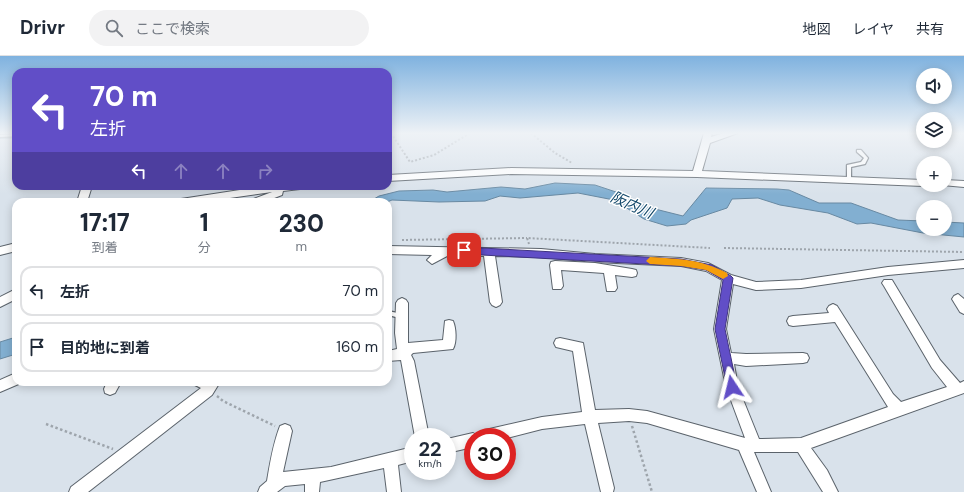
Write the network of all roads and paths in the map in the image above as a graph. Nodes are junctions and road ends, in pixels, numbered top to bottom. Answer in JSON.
{"nodes":[{"id":1,"x":404,"y":153,"type":"edge"},
{"id":2,"x":434,"y":153,"type":"edge"},
{"id":3,"x":556,"y":153,"type":"edge"},
{"id":4,"x":703,"y":153,"type":"edge"},
{"id":5,"x":861,"y":153,"type":"edge"},
{"id":6,"x":588,"y":172,"type":"junction"},
{"id":7,"x":697,"y":174,"type":"junction"},
{"id":8,"x":392,"y":178,"type":"edge"},
{"id":9,"x":849,"y":180,"type":"junction"},
{"id":10,"x":916,"y":183,"type":"edge"},
{"id":11,"x":952,"y":183,"type":"edge"},
{"id":12,"x":964,"y":184,"type":"edge"},
{"id":13,"x":260,"y":190,"type":"edge"},
{"id":14,"x":288,"y":190,"type":"edge"},
{"id":15,"x":248,"y":191,"type":"junction"},
{"id":16,"x":205,"y":198,"type":"edge"},
{"id":17,"x":251,"y":198,"type":"edge"},
{"id":18,"x":265,"y":198,"type":"edge"},
{"id":19,"x":527,"y":238,"type":"junction"},
{"id":20,"x":396,"y":240,"type":"dead end"},
{"id":21,"x":12,"y":248,"type":"edge"},
{"id":22,"x":710,"y":248,"type":"dead end"},
{"id":23,"x":724,"y":248,"type":"dead end"},
{"id":24,"x":392,"y":250,"type":"edge"},
{"id":25,"x":450,"y":250,"type":"junction"},
{"id":26,"x":0,"y":251,"type":"edge"},
{"id":27,"x":490,"y":251,"type":"junction"},
{"id":28,"x":964,"y":252,"type":"edge"},
{"id":29,"x":541,"y":253,"type":"junction"},
{"id":30,"x":432,"y":260,"type":"dead end"},
{"id":31,"x":595,"y":263,"type":"junction"},
{"id":32,"x":964,"y":264,"type":"edge"},
{"id":33,"x":609,"y":270,"type":"junction"},
{"id":34,"x":632,"y":273,"type":"dead end"},
{"id":35,"x":728,"y":278,"type":"junction"},
{"id":36,"x":888,"y":283,"type":"dead end"},
{"id":37,"x":557,"y":286,"type":"dead end"},
{"id":38,"x":611,"y":288,"type":"dead end"},
{"id":39,"x":12,"y":296,"type":"edge"},
{"id":40,"x":958,"y":299,"type":"dead end"},
{"id":41,"x":0,"y":302,"type":"edge"},
{"id":42,"x":496,"y":302,"type":"dead end"},
{"id":43,"x":402,"y":303,"type":"dead end"},
{"id":44,"x":964,"y":309,"type":"edge"},
{"id":45,"x":394,"y":315,"type":"edge"},
{"id":46,"x":793,"y":321,"type":"dead end"},
{"id":47,"x":449,"y":325,"type":"dead end"},
{"id":48,"x":560,"y":343,"type":"dead end"},
{"id":49,"x":404,"y":354,"type":"junction"},
{"id":50,"x":392,"y":356,"type":"edge"},
{"id":51,"x":727,"y":358,"type":"junction"},
{"id":52,"x":803,"y":358,"type":"dead end"},
{"id":53,"x":12,"y":380,"type":"edge"},
{"id":54,"x":0,"y":386,"type":"edge"},
{"id":55,"x":205,"y":386,"type":"edge"},
{"id":56,"x":207,"y":386,"type":"edge"},
{"id":57,"x":961,"y":388,"type":"edge"},
{"id":58,"x":899,"y":409,"type":"junction"},
{"id":59,"x":629,"y":415,"type":"junction"},
{"id":60,"x":590,"y":417,"type":"junction"},
{"id":61,"x":46,"y":424,"type":"dead end"},
{"id":62,"x":420,"y":428,"type":"edge"},
{"id":63,"x":516,"y":429,"type":"edge"},
{"id":64,"x":285,"y":431,"type":"joint"},
{"id":65,"x":750,"y":445,"type":"junction"},
{"id":66,"x":801,"y":445,"type":"junction"},
{"id":67,"x":123,"y":456,"type":"junction"},
{"id":68,"x":404,"y":456,"type":"edge"},
{"id":69,"x":390,"y":459,"type":"junction"},
{"id":70,"x":313,"y":476,"type":"junction"},
{"id":71,"x":269,"y":488,"type":"edge"},
{"id":72,"x":607,"y":488,"type":"dead end"},
{"id":73,"x":76,"y":492,"type":"edge"},
{"id":74,"x":312,"y":492,"type":"edge"},
{"id":75,"x":394,"y":492,"type":"edge"},
{"id":76,"x":652,"y":492,"type":"edge"},
{"id":77,"x":764,"y":492,"type":"edge"},
{"id":78,"x":831,"y":492,"type":"edge"}],
"edges":[{"from":1,"to":2,"type":"path"},
{"from":3,"to":6,"type":"path"},
{"from":4,"to":7,"type":"street"},
{"from":5,"to":9,"type":"lane"},
{"from":6,"to":7,"type":"street"},
{"from":6,"to":8,"type":"street"},
{"from":7,"to":9,"type":"street"},
{"from":9,"to":10,"type":"street"},
{"from":11,"to":12,"type":"street"},
{"from":13,"to":15,"type":"street"},
{"from":14,"to":18,"type":"street"},
{"from":15,"to":16,"type":"street"},
{"from":15,"to":17,"type":"street"},
{"from":19,"to":20,"type":"path"},
{"from":19,"to":22,"type":"path"},
{"from":19,"to":29,"type":"path"},
{"from":21,"to":26,"type":"street"},
{"from":23,"to":28,"type":"path"},
{"from":24,"to":25,"type":"street"},
{"from":25,"to":27,"type":"street"},
{"from":25,"to":30,"type":"street"},
{"from":27,"to":29,"type":"street"},
{"from":27,"to":42,"type":"street"},
{"from":29,"to":31,"type":"street"},
{"from":31,"to":33,"type":"street"},
{"from":31,"to":35,"type":"street"},
{"from":31,"to":37,"type":"street"},
{"from":32,"to":35,"type":"street"},
{"from":33,"to":34,"type":"street"},
{"from":33,"to":38,"type":"street"},
{"from":35,"to":51,"type":"street"},
{"from":36,"to":57,"type":"street"},
{"from":39,"to":41,"type":"street"},
{"from":40,"to":44,"type":"street"},
{"from":43,"to":45,"type":"street"},
{"from":45,"to":49,"type":"street"},
{"from":46,"to":58,"type":"street"},
{"from":47,"to":49,"type":"street"},
{"from":48,"to":60,"type":"street"},
{"from":49,"to":50,"type":"street"},
{"from":49,"to":62,"type":"street"},
{"from":51,"to":52,"type":"street"},
{"from":51,"to":65,"type":"street"},
{"from":53,"to":54,"type":"street"},
{"from":55,"to":67,"type":"street"},
{"from":56,"to":64,"type":"path"},
{"from":57,"to":58,"type":"street"},
{"from":58,"to":66,"type":"street"},
{"from":59,"to":60,"type":"street"},
{"from":59,"to":65,"type":"street"},
{"from":59,"to":76,"type":"path"},
{"from":60,"to":63,"type":"street"},
{"from":60,"to":72,"type":"street"},
{"from":61,"to":67,"type":"path"},
{"from":64,"to":71,"type":"street"},
{"from":65,"to":66,"type":"street"},
{"from":65,"to":77,"type":"street"},
{"from":66,"to":78,"type":"street"},
{"from":67,"to":73,"type":"street"},
{"from":68,"to":69,"type":"street"},
{"from":69,"to":70,"type":"street"},
{"from":69,"to":75,"type":"street"},
{"from":70,"to":71,"type":"street"},
{"from":70,"to":74,"type":"street"}]}
